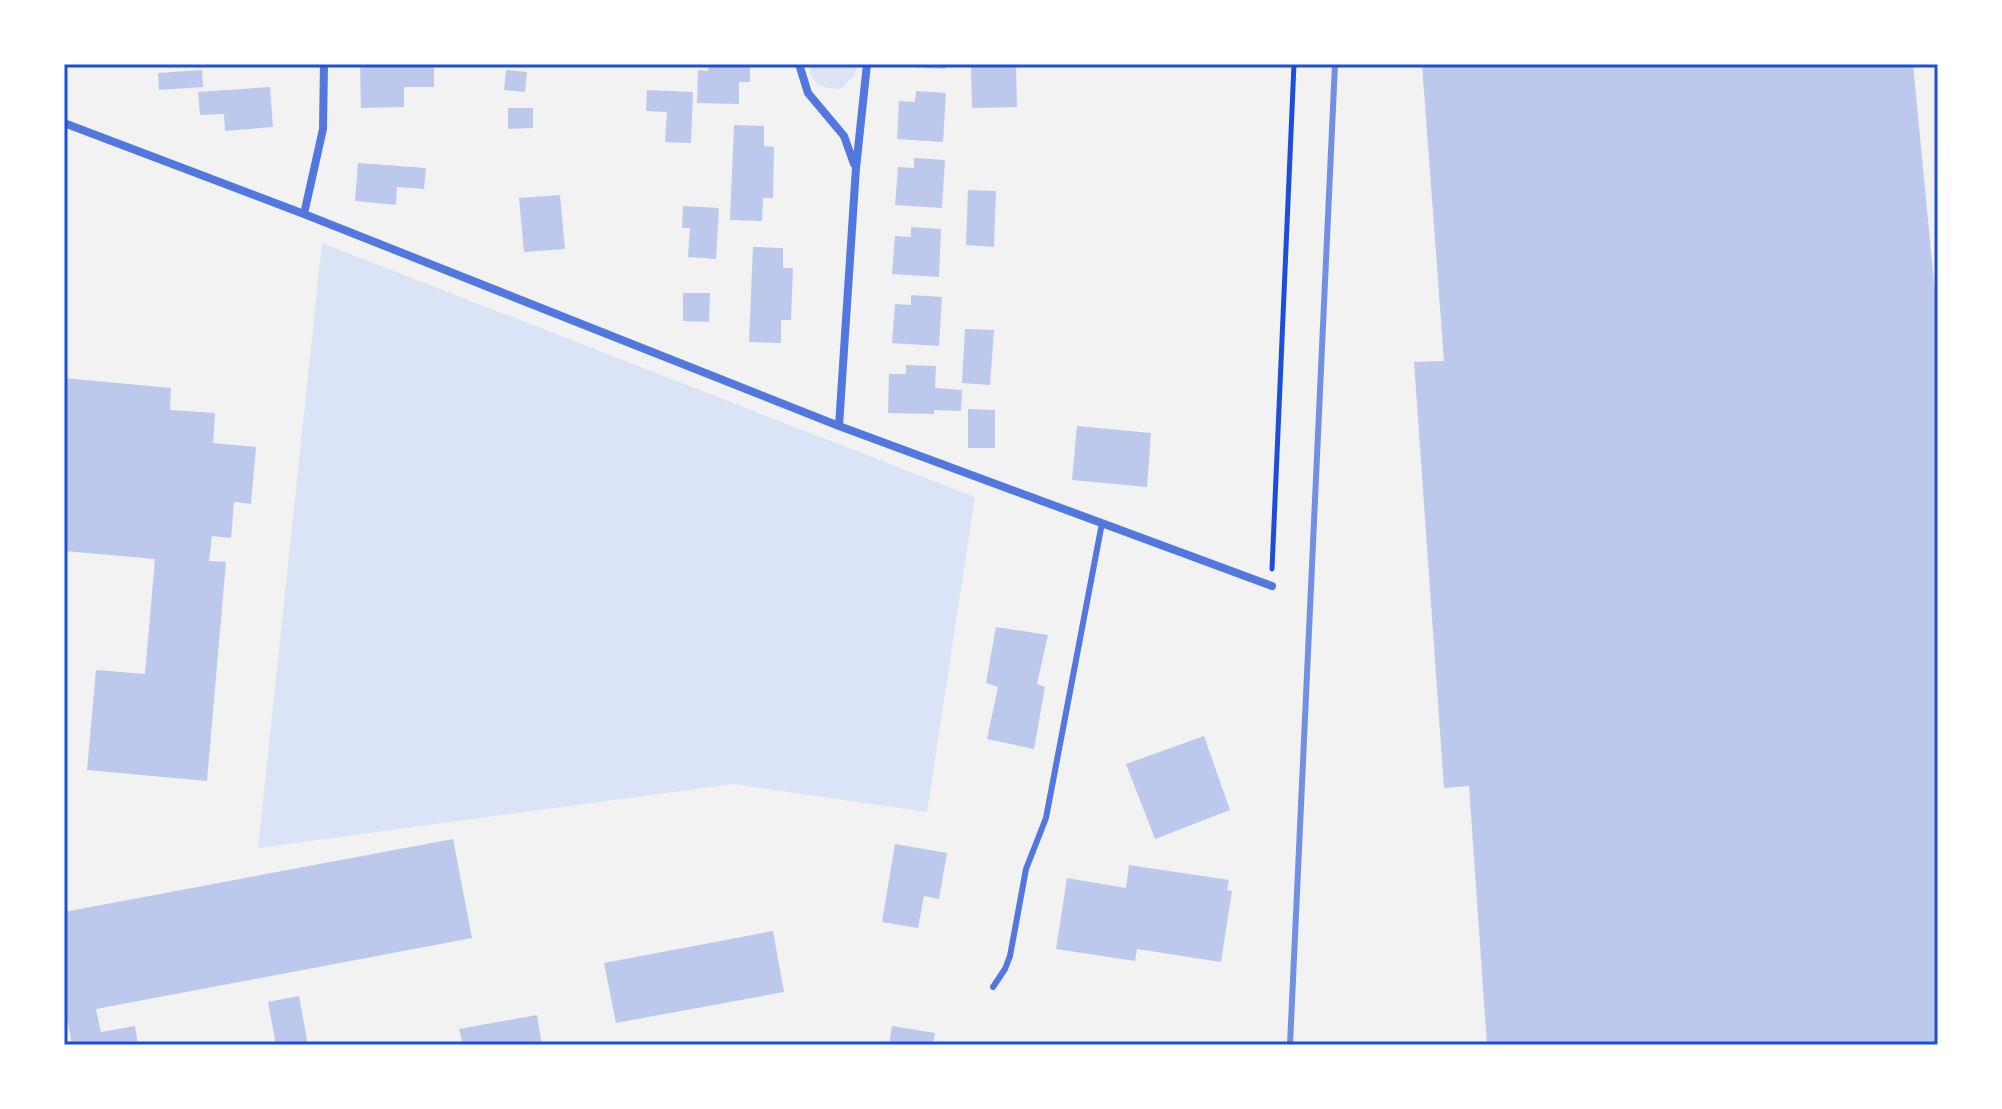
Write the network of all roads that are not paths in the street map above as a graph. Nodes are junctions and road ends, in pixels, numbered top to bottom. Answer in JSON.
{"nodes":[{"id":1,"x":324,"y":64,"type":"edge"},
{"id":2,"x":799,"y":64,"type":"edge"},
{"id":3,"x":867,"y":64,"type":"edge"},
{"id":4,"x":64,"y":123,"type":"edge"},
{"id":5,"x":856,"y":168,"type":"junction"},
{"id":6,"x":304,"y":214,"type":"junction"},
{"id":7,"x":839,"y":426,"type":"junction"},
{"id":8,"x":1102,"y":523,"type":"junction"},
{"id":9,"x":1272,"y":586,"type":"road end"},
{"id":10,"x":993,"y":987,"type":"dead end"}],
"edges":[{"from":1,"to":6,"type":"street"},
{"from":2,"to":5,"type":"street"},
{"from":3,"to":5,"type":"street"},
{"from":4,"to":6,"type":"street"},
{"from":5,"to":7,"type":"street"},
{"from":6,"to":7,"type":"street"},
{"from":7,"to":8,"type":"street"},
{"from":8,"to":9,"type":"street"},
{"from":8,"to":10,"type":"lane"}]}
